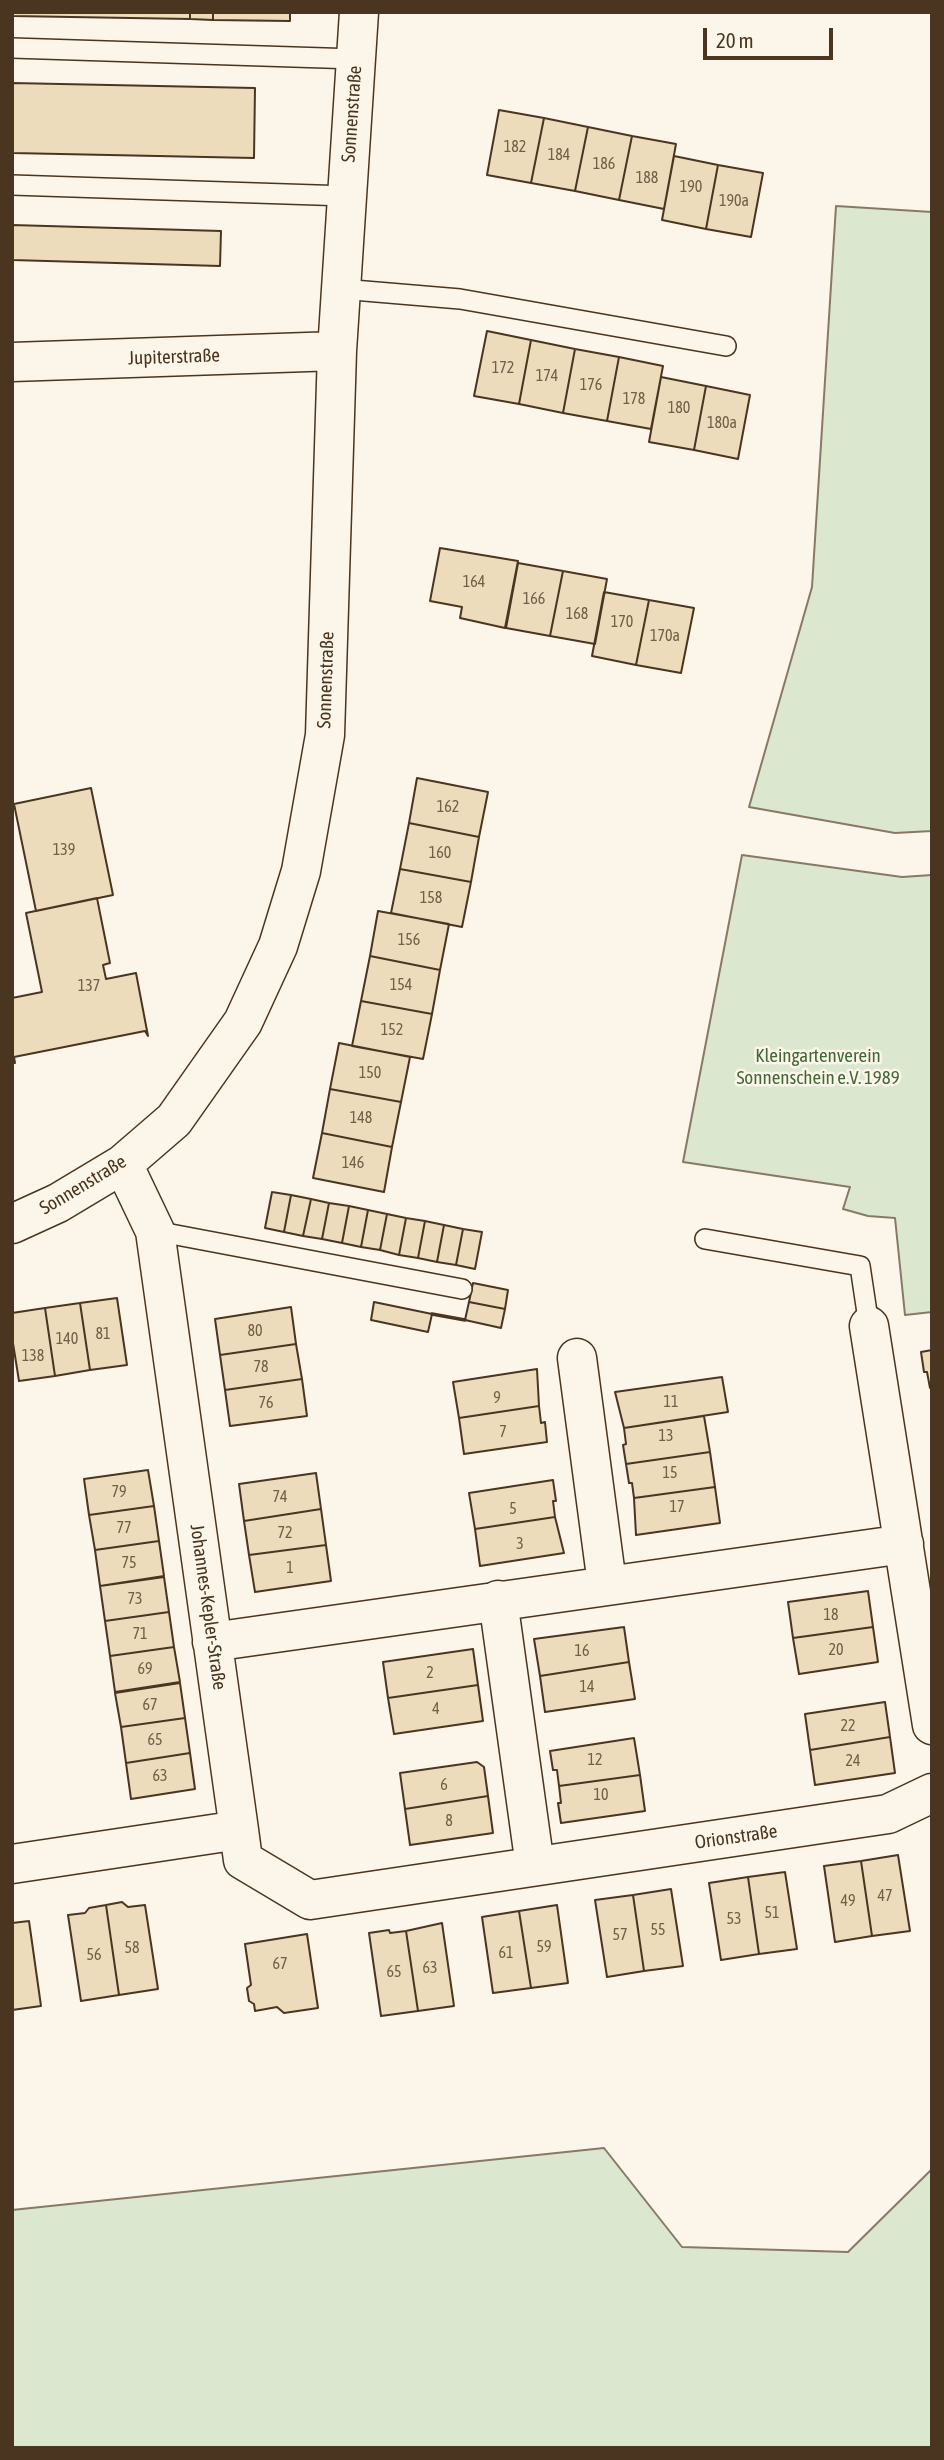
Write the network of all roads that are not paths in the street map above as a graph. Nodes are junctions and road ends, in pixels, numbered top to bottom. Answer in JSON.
{"nodes":[{"id":1,"x":359,"y":12,"type":"edge"},
{"id":2,"x":12,"y":48,"type":"edge"},
{"id":3,"x":356,"y":59,"type":"junction"},
{"id":4,"x":12,"y":185,"type":"edge"},
{"id":5,"x":346,"y":196,"type":"junction"},
{"id":6,"x":341,"y":289,"type":"junction"},
{"id":7,"x":726,"y":346,"type":"dead end"},
{"id":8,"x":337,"y":351,"type":"junction"},
{"id":9,"x":12,"y":362,"type":"edge"},
{"id":10,"x":123,"y":1164,"type":"junction"},
{"id":11,"x":12,"y":1224,"type":"edge"},
{"id":12,"x":155,"y":1231,"type":"junction"},
{"id":13,"x":705,"y":1239,"type":"dead end"},
{"id":14,"x":462,"y":1289,"type":"dead end"},
{"id":15,"x":869,"y":1326,"type":"joint"},
{"id":16,"x":577,"y":1358,"type":"dead end"},
{"id":17,"x":904,"y":1544,"type":"junction"},
{"id":18,"x":607,"y":1584,"type":"junction"},
{"id":19,"x":498,"y":1600,"type":"junction"},
{"id":20,"x":212,"y":1642,"type":"junction"},
{"id":21,"x":932,"y":1725,"type":"edge"},
{"id":22,"x":932,"y":1793,"type":"edge"},
{"id":23,"x":239,"y":1830,"type":"junction"},
{"id":24,"x":12,"y":1864,"type":"edge"},
{"id":25,"x":535,"y":1866,"type":"junction"}],
"edges":[{"from":1,"to":3,"type":"street","name":"Sonnenstraße"},
{"from":2,"to":3,"type":"lane"},
{"from":3,"to":5,"type":"street","name":"Sonnenstraße"},
{"from":4,"to":5,"type":"lane"},
{"from":5,"to":6,"type":"street","name":"Sonnenstraße"},
{"from":6,"to":7,"type":"lane"},
{"from":6,"to":8,"type":"street","name":"Sonnenstraße"},
{"from":8,"to":9,"type":"street","name":"Jupiterstraße"},
{"from":8,"to":10,"type":"street","name":"Sonnenstraße"},
{"from":10,"to":11,"type":"street","name":"Sonnenstraße"},
{"from":10,"to":12,"type":"street","name":"Johannes-Kepler-Straße"},
{"from":12,"to":14,"type":"lane"},
{"from":12,"to":20,"type":"street","name":"Johannes-Kepler-Straße"},
{"from":13,"to":15,"type":"lane"},
{"from":15,"to":17,"type":"street"},
{"from":16,"to":18,"type":"street"},
{"from":17,"to":18,"type":"street"},
{"from":17,"to":21,"type":"street"},
{"from":18,"to":19,"type":"street"},
{"from":19,"to":20,"type":"street"},
{"from":19,"to":25,"type":"street"},
{"from":20,"to":23,"type":"street","name":"Johannes-Kepler-Straße"},
{"from":22,"to":25,"type":"street","name":"Orionstraße"},
{"from":23,"to":24,"type":"street"},
{"from":23,"to":25,"type":"street","name":"Orionstraße"}]}
